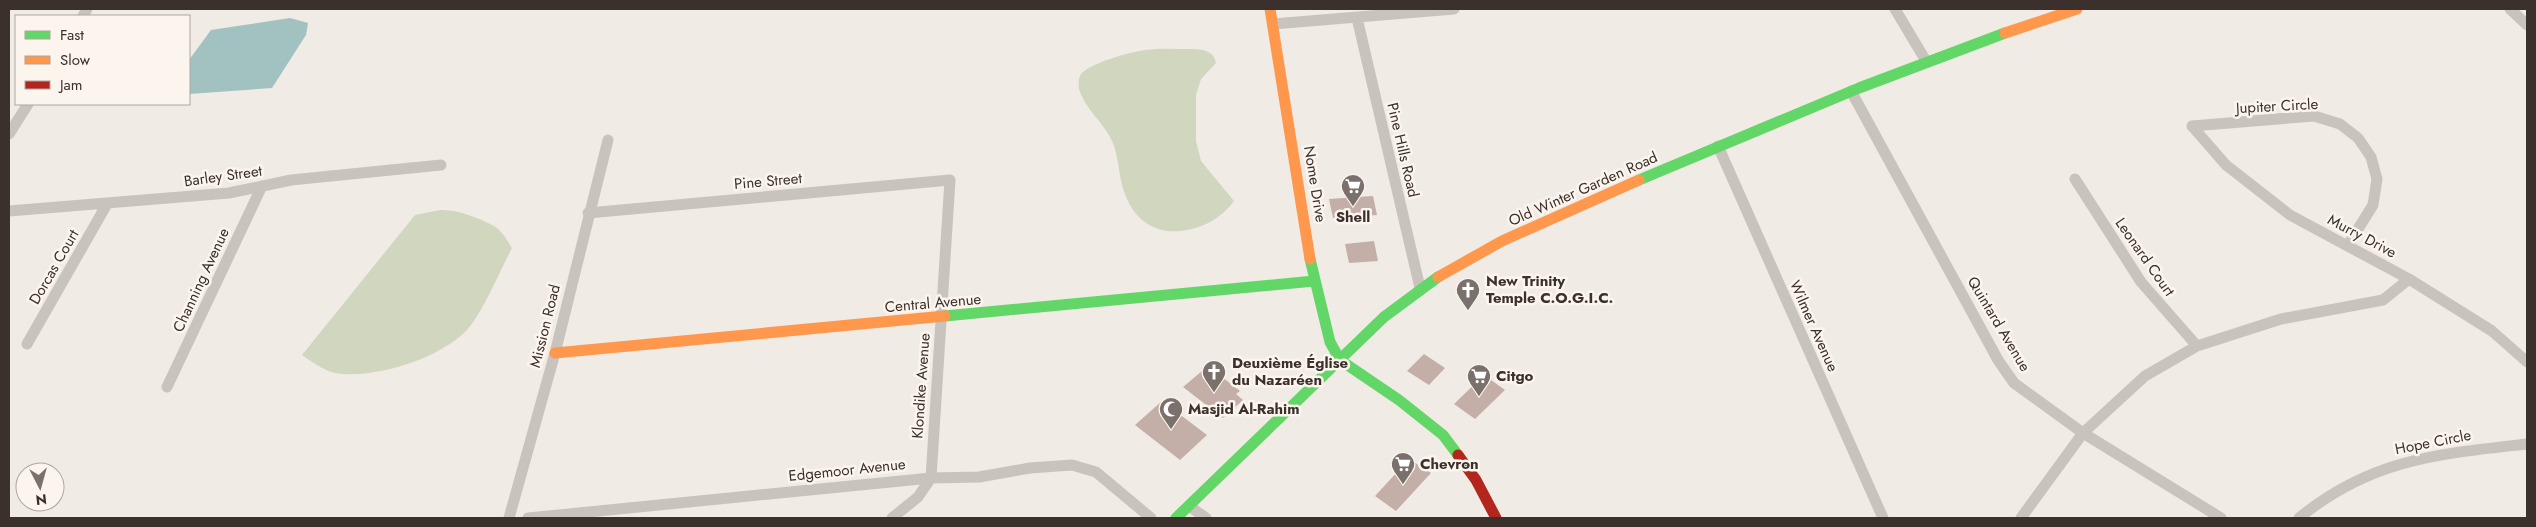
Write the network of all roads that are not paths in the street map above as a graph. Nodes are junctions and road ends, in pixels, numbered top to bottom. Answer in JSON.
{"nodes":[{"id":1,"x":1270,"y":9,"type":"edge"},
{"id":2,"x":1454,"y":9,"type":"edge"},
{"id":3,"x":1895,"y":9,"type":"edge"},
{"id":4,"x":2077,"y":9,"type":"edge"},
{"id":5,"x":2510,"y":9,"type":"edge"},
{"id":6,"x":1357,"y":18,"type":"junction"},
{"id":7,"x":1273,"y":24,"type":"junction"},
{"id":8,"x":2527,"y":25,"type":"edge"},
{"id":9,"x":1926,"y":61,"type":"junction"},
{"id":10,"x":1850,"y":91,"type":"junction"},
{"id":11,"x":27,"y":105,"type":"edge"},
{"id":12,"x":21,"y":114,"type":"junction"},
{"id":13,"x":9,"y":115,"type":"edge"},
{"id":14,"x":2192,"y":126,"type":"joint"},
{"id":15,"x":9,"y":134,"type":"edge"},
{"id":16,"x":608,"y":140,"type":"dead end"},
{"id":17,"x":1718,"y":146,"type":"junction"},
{"id":18,"x":441,"y":165,"type":"dead end"},
{"id":19,"x":2076,"y":179,"type":"dead end"},
{"id":20,"x":950,"y":180,"type":"joint"},
{"id":21,"x":262,"y":186,"type":"junction"},
{"id":22,"x":108,"y":204,"type":"junction"},
{"id":23,"x":9,"y":210,"type":"edge"},
{"id":24,"x":588,"y":213,"type":"junction"},
{"id":25,"x":2348,"y":245,"type":"junction"},
{"id":26,"x":2409,"y":279,"type":"junction"},
{"id":27,"x":1314,"y":281,"type":"junction"},
{"id":28,"x":1420,"y":288,"type":"junction"},
{"id":29,"x":942,"y":317,"type":"junction"},
{"id":30,"x":27,"y":344,"type":"dead end"},
{"id":31,"x":2197,"y":346,"type":"junction"},
{"id":32,"x":555,"y":353,"type":"junction"},
{"id":33,"x":1340,"y":360,"type":"junction"},
{"id":34,"x":2527,"y":362,"type":"edge"},
{"id":35,"x":167,"y":387,"type":"dead end"},
{"id":36,"x":2083,"y":433,"type":"junction"},
{"id":37,"x":2527,"y":444,"type":"edge"},
{"id":38,"x":932,"y":478,"type":"junction"},
{"id":39,"x":1189,"y":506,"type":"junction"},
{"id":40,"x":509,"y":518,"type":"edge"},
{"id":41,"x":528,"y":518,"type":"edge"},
{"id":42,"x":892,"y":518,"type":"edge"},
{"id":43,"x":1152,"y":518,"type":"edge"},
{"id":44,"x":1176,"y":518,"type":"edge"},
{"id":45,"x":1206,"y":518,"type":"edge"},
{"id":46,"x":1496,"y":518,"type":"edge"},
{"id":47,"x":1883,"y":518,"type":"edge"},
{"id":48,"x":2021,"y":518,"type":"edge"},
{"id":49,"x":2221,"y":518,"type":"edge"},
{"id":50,"x":2299,"y":518,"type":"edge"}],
"edges":[{"from":1,"to":7,"type":"main road","name":"Nome Drive"},
{"from":2,"to":6,"type":"street"},
{"from":3,"to":9,"type":"street"},
{"from":4,"to":9,"type":"main road","name":"Old Winter Garden Road"},
{"from":5,"to":8,"type":"street"},
{"from":6,"to":7,"type":"street"},
{"from":6,"to":28,"type":"street","name":"Pine Hills Road"},
{"from":7,"to":27,"type":"main road","name":"Nome Drive"},
{"from":9,"to":10,"type":"main road","name":"Old Winter Garden Road"},
{"from":10,"to":17,"type":"main road","name":"Old Winter Garden Road"},
{"from":10,"to":36,"type":"street","name":"Quintard Avenue"},
{"from":11,"to":12,"type":"street"},
{"from":12,"to":13,"type":"street"},
{"from":12,"to":15,"type":"street"},
{"from":14,"to":25,"type":"street","name":"Murry Drive"},
{"from":14,"to":25,"type":"street","name":"Jupiter Circle"},
{"from":16,"to":24,"type":"street","name":"Mission Road"},
{"from":17,"to":28,"type":"main road","name":"Old Winter Garden Road"},
{"from":17,"to":47,"type":"street","name":"Wilmer Avenue"},
{"from":18,"to":21,"type":"street","name":"Barley Street"},
{"from":19,"to":31,"type":"street","name":"Leonard Court"},
{"from":20,"to":24,"type":"street","name":"Pine Street"},
{"from":20,"to":29,"type":"street","name":"Klondike Avenue"},
{"from":21,"to":22,"type":"street","name":"Barley Street"},
{"from":21,"to":35,"type":"street","name":"Channing Avenue"},
{"from":22,"to":23,"type":"street","name":"Barley Street"},
{"from":22,"to":30,"type":"street","name":"Dorcas Court"},
{"from":24,"to":32,"type":"street","name":"Mission Road"},
{"from":25,"to":26,"type":"street","name":"Murry Drive"},
{"from":26,"to":31,"type":"street"},
{"from":26,"to":34,"type":"street","name":"Murry Drive"},
{"from":27,"to":29,"type":"main road","name":"Central Avenue"},
{"from":27,"to":33,"type":"main road","name":"Nome Drive"},
{"from":28,"to":33,"type":"main road","name":"Old Winter Garden Road"},
{"from":29,"to":32,"type":"main road","name":"Central Avenue"},
{"from":29,"to":38,"type":"street","name":"Klondike Avenue"},
{"from":31,"to":36,"type":"street"},
{"from":32,"to":40,"type":"street","name":"Mission Road"},
{"from":33,"to":39,"type":"main road","name":"Old Winter Garden Road"},
{"from":33,"to":46,"type":"main road"},
{"from":36,"to":48,"type":"street"},
{"from":36,"to":49,"type":"street","name":"Quintard Avenue"},
{"from":37,"to":50,"type":"street","name":"Hope Circle"},
{"from":38,"to":41,"type":"street","name":"Edgemoor Avenue"},
{"from":38,"to":42,"type":"street"},
{"from":38,"to":43,"type":"street","name":"Edgemoor Avenue"},
{"from":39,"to":44,"type":"main road","name":"Old Winter Garden Road"},
{"from":39,"to":45,"type":"street"}]}
